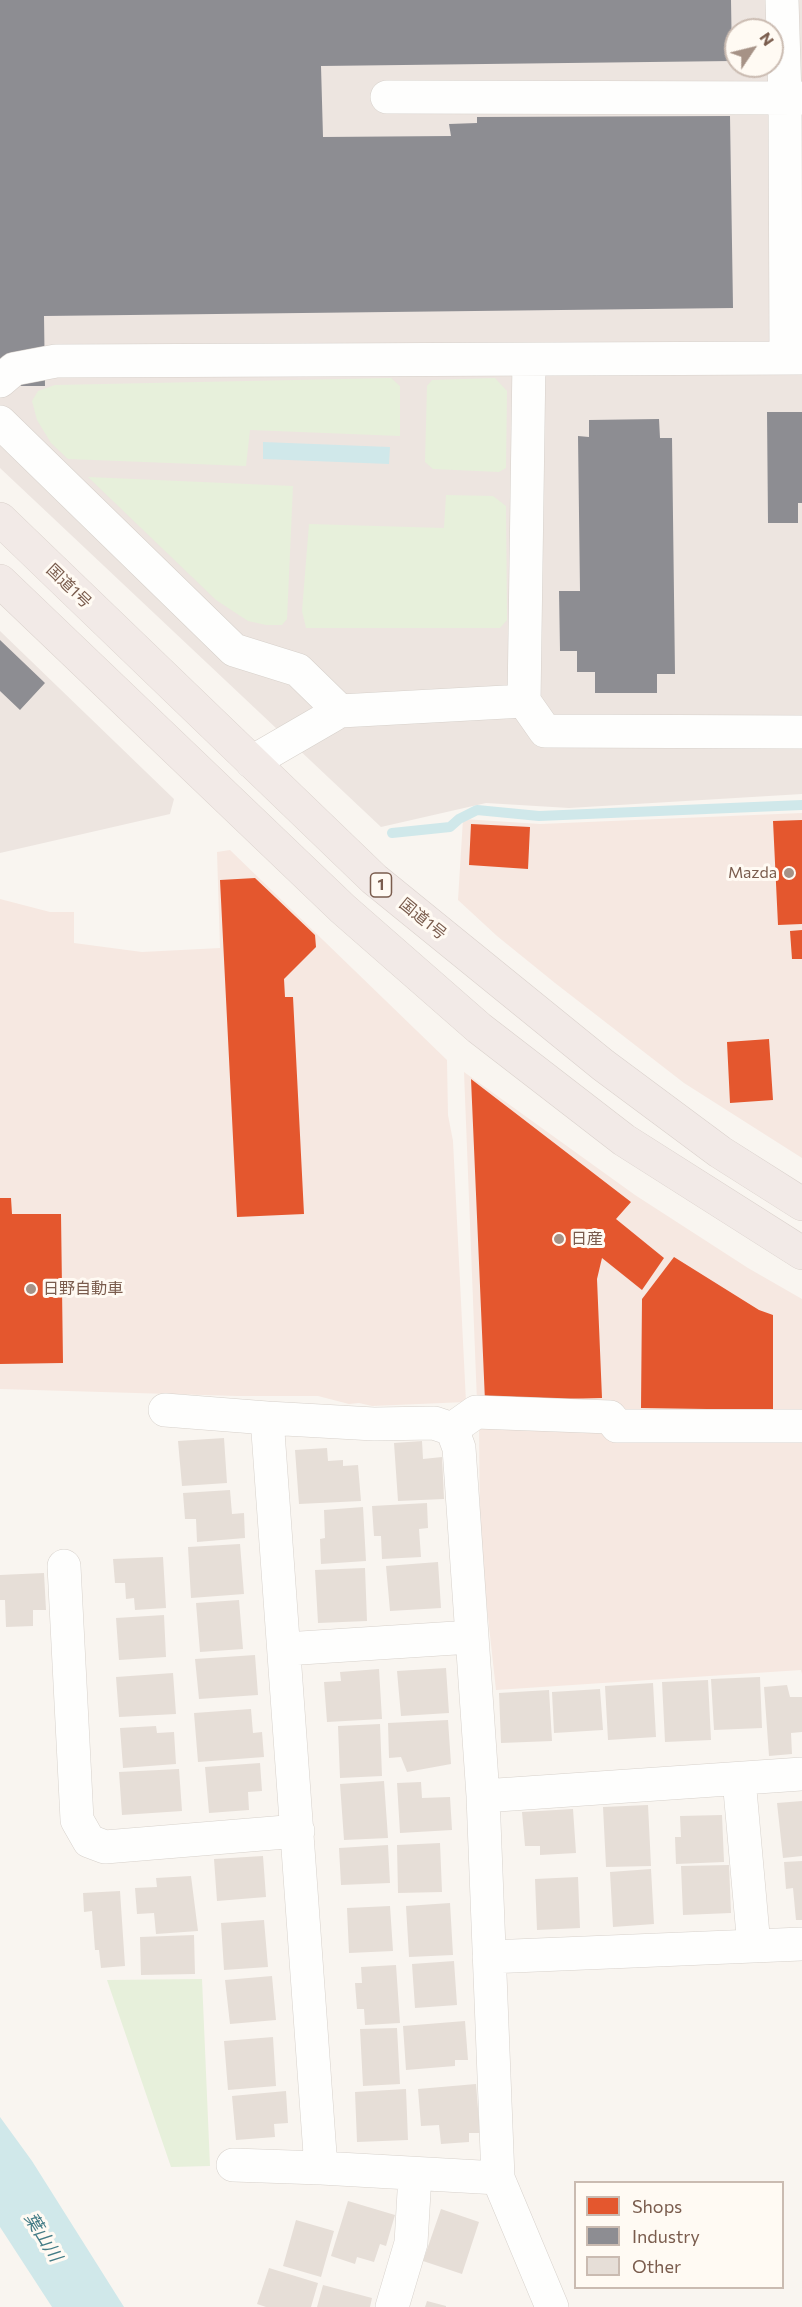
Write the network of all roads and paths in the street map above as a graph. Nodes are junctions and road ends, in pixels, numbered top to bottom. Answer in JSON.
{"nodes":[{"id":1,"x":782,"y":0,"type":"edge"},
{"id":2,"x":387,"y":97,"type":"dead end"},
{"id":3,"x":794,"y":98,"type":"edge"},
{"id":4,"x":794,"y":358,"type":"edge"},
{"id":5,"x":529,"y":360,"type":"junction"},
{"id":6,"x":0,"y":381,"type":"edge"},
{"id":7,"x":0,"y":422,"type":"edge"},
{"id":8,"x":0,"y":519,"type":"edge"},
{"id":9,"x":0,"y":581,"type":"edge"},
{"id":10,"x":524,"y":701,"type":"junction"},
{"id":11,"x":340,"y":711,"type":"junction"},
{"id":12,"x":802,"y":732,"type":"edge"},
{"id":13,"x":252,"y":762,"type":"junction"},
{"id":14,"x":802,"y":1204,"type":"edge"},
{"id":15,"x":802,"y":1253,"type":"edge"},
{"id":16,"x":165,"y":1410,"type":"dead end"},
{"id":17,"x":267,"y":1418,"type":"junction"},
{"id":18,"x":802,"y":1426,"type":"edge"},
{"id":19,"x":452,"y":1429,"type":"junction"},
{"id":20,"x":64,"y":1566,"type":"dead end"},
{"id":21,"x":471,"y":1637,"type":"junction"},
{"id":22,"x":285,"y":1649,"type":"junction"},
{"id":23,"x":802,"y":1774,"type":"edge"},
{"id":24,"x":739,"y":1779,"type":"junction"},
{"id":25,"x":483,"y":1796,"type":"junction"},
{"id":26,"x":298,"y":1832,"type":"junction"},
{"id":27,"x":802,"y":1944,"type":"edge"},
{"id":28,"x":754,"y":1946,"type":"junction"},
{"id":29,"x":489,"y":1957,"type":"junction"},
{"id":30,"x":233,"y":2165,"type":"dead end"},
{"id":31,"x":321,"y":2168,"type":"junction"},
{"id":32,"x":415,"y":2175,"type":"junction"},
{"id":33,"x":498,"y":2178,"type":"junction"},
{"id":34,"x":392,"y":2307,"type":"edge"},
{"id":35,"x":552,"y":2307,"type":"edge"}],
"edges":[{"from":1,"to":3,"type":"street"},
{"from":2,"to":3,"type":"street"},
{"from":3,"to":4,"type":"street"},
{"from":4,"to":5,"type":"street"},
{"from":5,"to":6,"type":"street"},
{"from":5,"to":10,"type":"street"},
{"from":7,"to":11,"type":"street"},
{"from":8,"to":13,"type":"highway","name":"国道1号","number":"1"},
{"from":9,"to":15,"type":"highway"},
{"from":10,"to":11,"type":"street"},
{"from":10,"to":12,"type":"street"},
{"from":11,"to":13,"type":"street"},
{"from":13,"to":14,"type":"highway","name":"国道1号","number":"1"},
{"from":16,"to":17,"type":"street"},
{"from":17,"to":19,"type":"street"},
{"from":17,"to":22,"type":"street"},
{"from":18,"to":19,"type":"street"},
{"from":19,"to":21,"type":"street"},
{"from":20,"to":26,"type":"street"},
{"from":21,"to":22,"type":"street"},
{"from":21,"to":25,"type":"street"},
{"from":22,"to":26,"type":"street"},
{"from":23,"to":24,"type":"street"},
{"from":24,"to":25,"type":"street"},
{"from":24,"to":28,"type":"street"},
{"from":25,"to":29,"type":"street"},
{"from":26,"to":31,"type":"street"},
{"from":27,"to":28,"type":"street"},
{"from":28,"to":29,"type":"street"},
{"from":29,"to":33,"type":"street"},
{"from":30,"to":31,"type":"street"},
{"from":31,"to":32,"type":"street"},
{"from":32,"to":33,"type":"street"},
{"from":32,"to":34,"type":"street"},
{"from":33,"to":35,"type":"street"}]}
